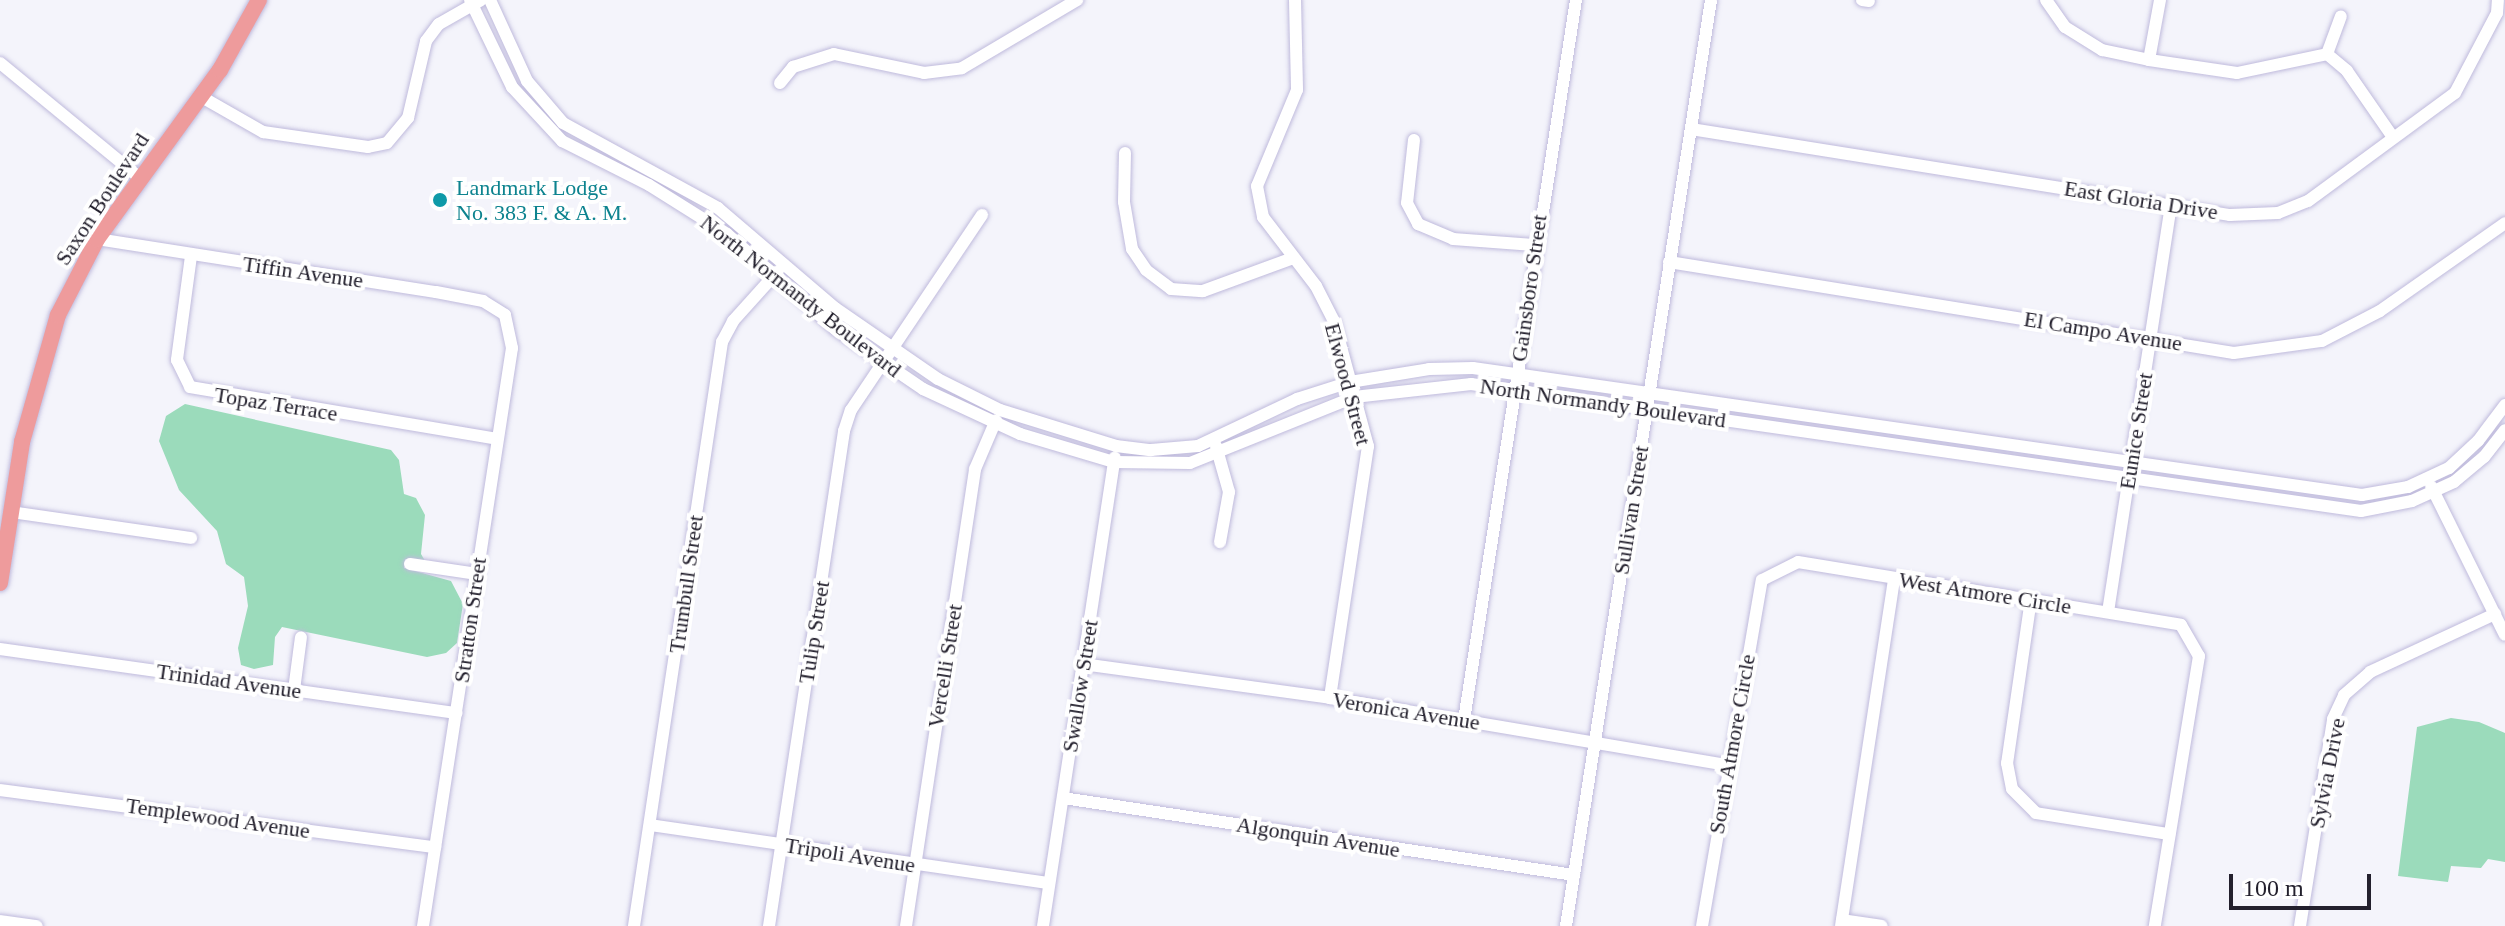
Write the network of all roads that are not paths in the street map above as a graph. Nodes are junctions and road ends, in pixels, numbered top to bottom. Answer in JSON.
{"nodes":[{"id":1,"x":259,"y":0,"type":"edge"},
{"id":2,"x":490,"y":0,"type":"edge"},
{"id":3,"x":1077,"y":0,"type":"edge"},
{"id":4,"x":1295,"y":0,"type":"edge"},
{"id":5,"x":1576,"y":0,"type":"edge"},
{"id":6,"x":1711,"y":0,"type":"edge"},
{"id":7,"x":1862,"y":0,"type":"edge"},
{"id":8,"x":2046,"y":0,"type":"edge"},
{"id":9,"x":2160,"y":0,"type":"edge"},
{"id":10,"x":2498,"y":0,"type":"edge"},
{"id":11,"x":1869,"y":1,"type":"edge"},
{"id":12,"x":475,"y":2,"type":"edge"},
{"id":13,"x":2341,"y":16,"type":"dead end"},
{"id":14,"x":2327,"y":54,"type":"junction"},
{"id":15,"x":2149,"y":60,"type":"junction"},
{"id":16,"x":0,"y":63,"type":"edge"},
{"id":17,"x":780,"y":83,"type":"dead end"},
{"id":18,"x":200,"y":96,"type":"junction"},
{"id":19,"x":1691,"y":129,"type":"junction"},
{"id":20,"x":2392,"y":136,"type":"junction"},
{"id":21,"x":1414,"y":140,"type":"dead end"},
{"id":22,"x":1125,"y":153,"type":"dead end"},
{"id":23,"x":139,"y":177,"type":"junction"},
{"id":24,"x":2171,"y":203,"type":"junction"},
{"id":25,"x":982,"y":215,"type":"dead end"},
{"id":26,"x":2505,"y":223,"type":"edge"},
{"id":27,"x":97,"y":239,"type":"junction"},
{"id":28,"x":1534,"y":245,"type":"junction"},
{"id":29,"x":191,"y":256,"type":"junction"},
{"id":30,"x":1293,"y":258,"type":"junction"},
{"id":31,"x":1669,"y":262,"type":"junction"},
{"id":32,"x":786,"y":263,"type":"junction"},
{"id":33,"x":774,"y":274,"type":"junction"},
{"id":34,"x":505,"y":315,"type":"joint"},
{"id":35,"x":2151,"y":339,"type":"junction"},
{"id":36,"x":892,"y":350,"type":"junction"},
{"id":37,"x":883,"y":364,"type":"junction"},
{"id":38,"x":1518,"y":372,"type":"junction"},
{"id":39,"x":1350,"y":382,"type":"junction"},
{"id":40,"x":1515,"y":387,"type":"junction"},
{"id":41,"x":1650,"y":392,"type":"junction"},
{"id":42,"x":1354,"y":397,"type":"junction"},
{"id":43,"x":2505,"y":405,"type":"edge"},
{"id":44,"x":1647,"y":408,"type":"junction"},
{"id":45,"x":1000,"y":410,"type":"junction"},
{"id":46,"x":994,"y":425,"type":"junction"},
{"id":47,"x":2505,"y":430,"type":"edge"},
{"id":48,"x":496,"y":439,"type":"junction"},
{"id":49,"x":1214,"y":439,"type":"junction"},
{"id":50,"x":1116,"y":446,"type":"junction"},
{"id":51,"x":1219,"y":454,"type":"junction"},
{"id":52,"x":1114,"y":462,"type":"junction"},
{"id":53,"x":2131,"y":463,"type":"junction"},
{"id":54,"x":2129,"y":480,"type":"junction"},
{"id":55,"x":2430,"y":486,"type":"junction"},
{"id":56,"x":11,"y":512,"type":"junction"},
{"id":57,"x":191,"y":538,"type":"dead end"},
{"id":58,"x":1220,"y":542,"type":"dead end"},
{"id":59,"x":410,"y":564,"type":"dead end"},
{"id":60,"x":1775,"y":569,"type":"joint"},
{"id":61,"x":477,"y":574,"type":"junction"},
{"id":62,"x":1894,"y":579,"type":"junction"},
{"id":63,"x":0,"y":583,"type":"edge"},
{"id":64,"x":2031,"y":599,"type":"junction"},
{"id":65,"x":2108,"y":612,"type":"junction"},
{"id":66,"x":2495,"y":614,"type":"junction"},
{"id":67,"x":2505,"y":635,"type":"edge"},
{"id":68,"x":301,"y":637,"type":"dead end"},
{"id":69,"x":0,"y":649,"type":"edge"},
{"id":70,"x":1083,"y":664,"type":"junction"},
{"id":71,"x":294,"y":690,"type":"junction"},
{"id":72,"x":1330,"y":698,"type":"junction"},
{"id":73,"x":457,"y":713,"type":"junction"},
{"id":74,"x":1464,"y":720,"type":"junction"},
{"id":75,"x":1595,"y":742,"type":"junction"},
{"id":76,"x":1727,"y":765,"type":"junction"},
{"id":77,"x":0,"y":790,"type":"edge"},
{"id":78,"x":1063,"y":798,"type":"junction"},
{"id":79,"x":650,"y":825,"type":"junction"},
{"id":80,"x":2169,"y":834,"type":"junction"},
{"id":81,"x":781,"y":844,"type":"junction"},
{"id":82,"x":435,"y":847,"type":"junction"},
{"id":83,"x":915,"y":866,"type":"junction"},
{"id":84,"x":1574,"y":875,"type":"junction"},
{"id":85,"x":1049,"y":883,"type":"junction"},
{"id":86,"x":0,"y":921,"type":"edge"},
{"id":87,"x":1841,"y":923,"type":"edge"},
{"id":88,"x":37,"y":926,"type":"edge"},
{"id":89,"x":423,"y":926,"type":"edge"},
{"id":90,"x":634,"y":926,"type":"edge"},
{"id":91,"x":769,"y":926,"type":"edge"},
{"id":92,"x":906,"y":926,"type":"edge"},
{"id":93,"x":1043,"y":926,"type":"edge"},
{"id":94,"x":1566,"y":926,"type":"edge"},
{"id":95,"x":1702,"y":926,"type":"edge"},
{"id":96,"x":1882,"y":926,"type":"edge"},
{"id":97,"x":2155,"y":926,"type":"edge"},
{"id":98,"x":2300,"y":926,"type":"edge"}],
"edges":[{"from":1,"to":18,"type":"main road","name":"Saxon Boulevard"},
{"from":2,"to":32,"type":"street","name":"North Normandy Boulevard"},
{"from":3,"to":17,"type":"street"},
{"from":4,"to":30,"type":"street","name":"Elwood Street"},
{"from":5,"to":28,"type":"street","name":"Gainsboro Street"},
{"from":6,"to":19,"type":"street","name":"Sullivan Street"},
{"from":7,"to":11,"type":"street"},
{"from":8,"to":15,"type":"street"},
{"from":9,"to":15,"type":"street"},
{"from":10,"to":20,"type":"street","name":"East Gloria Drive"},
{"from":12,"to":18,"type":"street"},
{"from":12,"to":33,"type":"street","name":"North Normandy Boulevard"},
{"from":13,"to":14,"type":"street"},
{"from":14,"to":15,"type":"street"},
{"from":14,"to":20,"type":"street"},
{"from":16,"to":23,"type":"street"},
{"from":18,"to":23,"type":"main road","name":"Saxon Boulevard"},
{"from":19,"to":24,"type":"street","name":"East Gloria Drive"},
{"from":19,"to":31,"type":"street","name":"Sullivan Street"},
{"from":20,"to":24,"type":"street","name":"East Gloria Drive"},
{"from":21,"to":28,"type":"street"},
{"from":22,"to":30,"type":"street"},
{"from":23,"to":27,"type":"main road","name":"Saxon Boulevard"},
{"from":24,"to":35,"type":"street","name":"Eunice Street"},
{"from":25,"to":36,"type":"street","name":"Tulip Street"},
{"from":26,"to":35,"type":"street","name":"El Campo Avenue"},
{"from":27,"to":29,"type":"street","name":"Tiffin Avenue"},
{"from":27,"to":56,"type":"main road","name":"Saxon Boulevard"},
{"from":28,"to":38,"type":"street","name":"Gainsboro Street"},
{"from":29,"to":34,"type":"street","name":"Tiffin Avenue"},
{"from":29,"to":48,"type":"street","name":"Topaz Terrace"},
{"from":30,"to":39,"type":"street","name":"Elwood Street"},
{"from":31,"to":35,"type":"street","name":"El Campo Avenue"},
{"from":31,"to":41,"type":"street","name":"Sullivan Street"},
{"from":32,"to":33,"type":"street","name":"Trumbull Street"},
{"from":32,"to":36,"type":"street","name":"North Normandy Boulevard"},
{"from":33,"to":37,"type":"street","name":"North Normandy Boulevard"},
{"from":33,"to":79,"type":"street","name":"Trumbull Street"},
{"from":34,"to":48,"type":"street","name":"Stratton Street"},
{"from":35,"to":53,"type":"street","name":"Eunice Street"},
{"from":36,"to":37,"type":"street","name":"Tulip Street"},
{"from":36,"to":45,"type":"street","name":"North Normandy Boulevard"},
{"from":37,"to":46,"type":"street","name":"North Normandy Boulevard"},
{"from":37,"to":81,"type":"street","name":"Tulip Street"},
{"from":38,"to":39,"type":"street","name":"North Normandy Boulevard"},
{"from":38,"to":40,"type":"street","name":"Gainsboro Street"},
{"from":38,"to":41,"type":"street","name":"North Normandy Boulevard"},
{"from":39,"to":42,"type":"street","name":"Elwood Street"},
{"from":39,"to":49,"type":"street","name":"North Normandy Boulevard"},
{"from":40,"to":42,"type":"street","name":"North Normandy Boulevard"},
{"from":40,"to":44,"type":"street","name":"North Normandy Boulevard"},
{"from":40,"to":74,"type":"street","name":"Gainsboro Street"},
{"from":41,"to":44,"type":"street","name":"Sullivan Street"},
{"from":41,"to":53,"type":"street","name":"North Normandy Boulevard"},
{"from":42,"to":51,"type":"street","name":"North Normandy Boulevard"},
{"from":42,"to":72,"type":"street","name":"Elwood Street"},
{"from":43,"to":55,"type":"street","name":"North Normandy Boulevard"},
{"from":44,"to":54,"type":"street","name":"North Normandy Boulevard"},
{"from":44,"to":75,"type":"street","name":"Sullivan Street"},
{"from":45,"to":46,"type":"street","name":"Vercelli Street"},
{"from":45,"to":50,"type":"street","name":"North Normandy Boulevard"},
{"from":46,"to":52,"type":"street","name":"North Normandy Boulevard"},
{"from":46,"to":83,"type":"street","name":"Vercelli Street"},
{"from":47,"to":55,"type":"street","name":"North Normandy Boulevard"},
{"from":48,"to":61,"type":"street","name":"Stratton Street"},
{"from":49,"to":50,"type":"street","name":"North Normandy Boulevard"},
{"from":49,"to":51,"type":"street"},
{"from":50,"to":52,"type":"street","name":"Swallow Street"},
{"from":51,"to":52,"type":"street","name":"North Normandy Boulevard"},
{"from":51,"to":58,"type":"street"},
{"from":52,"to":70,"type":"street","name":"Swallow Street"},
{"from":53,"to":54,"type":"street","name":"Eunice Street"},
{"from":53,"to":55,"type":"street","name":"North Normandy Boulevard"},
{"from":54,"to":55,"type":"street","name":"North Normandy Boulevard"},
{"from":54,"to":65,"type":"street","name":"Eunice Street"},
{"from":55,"to":66,"type":"street"},
{"from":56,"to":57,"type":"street"},
{"from":56,"to":63,"type":"main road","name":"Saxon Boulevard"},
{"from":59,"to":61,"type":"street"},
{"from":60,"to":62,"type":"street","name":"West Atmore Circle"},
{"from":60,"to":76,"type":"street","name":"South Atmore Circle"},
{"from":61,"to":73,"type":"street","name":"Stratton Street"},
{"from":62,"to":64,"type":"street","name":"West Atmore Circle"},
{"from":62,"to":87,"type":"street"},
{"from":64,"to":65,"type":"street","name":"West Atmore Circle"},
{"from":64,"to":80,"type":"street"},
{"from":65,"to":80,"type":"street","name":"West Atmore Circle"},
{"from":66,"to":67,"type":"street"},
{"from":66,"to":98,"type":"street","name":"Sylvia Drive"},
{"from":68,"to":71,"type":"street"},
{"from":69,"to":71,"type":"street","name":"Trinidad Avenue"},
{"from":70,"to":72,"type":"street","name":"Veronica Avenue"},
{"from":70,"to":78,"type":"street","name":"Swallow Street"},
{"from":71,"to":73,"type":"street","name":"Trinidad Avenue"},
{"from":72,"to":74,"type":"street","name":"Veronica Avenue"},
{"from":73,"to":82,"type":"street","name":"Stratton Street"},
{"from":74,"to":75,"type":"street","name":"Veronica Avenue"},
{"from":75,"to":76,"type":"street","name":"Veronica Avenue"},
{"from":75,"to":84,"type":"street","name":"Sullivan Street"},
{"from":76,"to":95,"type":"street","name":"South Atmore Circle"},
{"from":77,"to":82,"type":"street","name":"Templewood Avenue"},
{"from":78,"to":84,"type":"street","name":"Algonquin Avenue"},
{"from":78,"to":85,"type":"street","name":"Swallow Street"},
{"from":79,"to":81,"type":"street","name":"Tripoli Avenue"},
{"from":79,"to":90,"type":"street","name":"Trumbull Street"},
{"from":80,"to":97,"type":"street"},
{"from":81,"to":83,"type":"street","name":"Tripoli Avenue"},
{"from":81,"to":91,"type":"street","name":"Tulip Street"},
{"from":82,"to":89,"type":"street","name":"Stratton Street"},
{"from":83,"to":85,"type":"street","name":"Tripoli Avenue"},
{"from":83,"to":92,"type":"street","name":"Vercelli Street"},
{"from":84,"to":94,"type":"street","name":"Sullivan Street"},
{"from":85,"to":93,"type":"street","name":"Swallow Street"},
{"from":86,"to":88,"type":"street"},
{"from":87,"to":96,"type":"street"}]}
